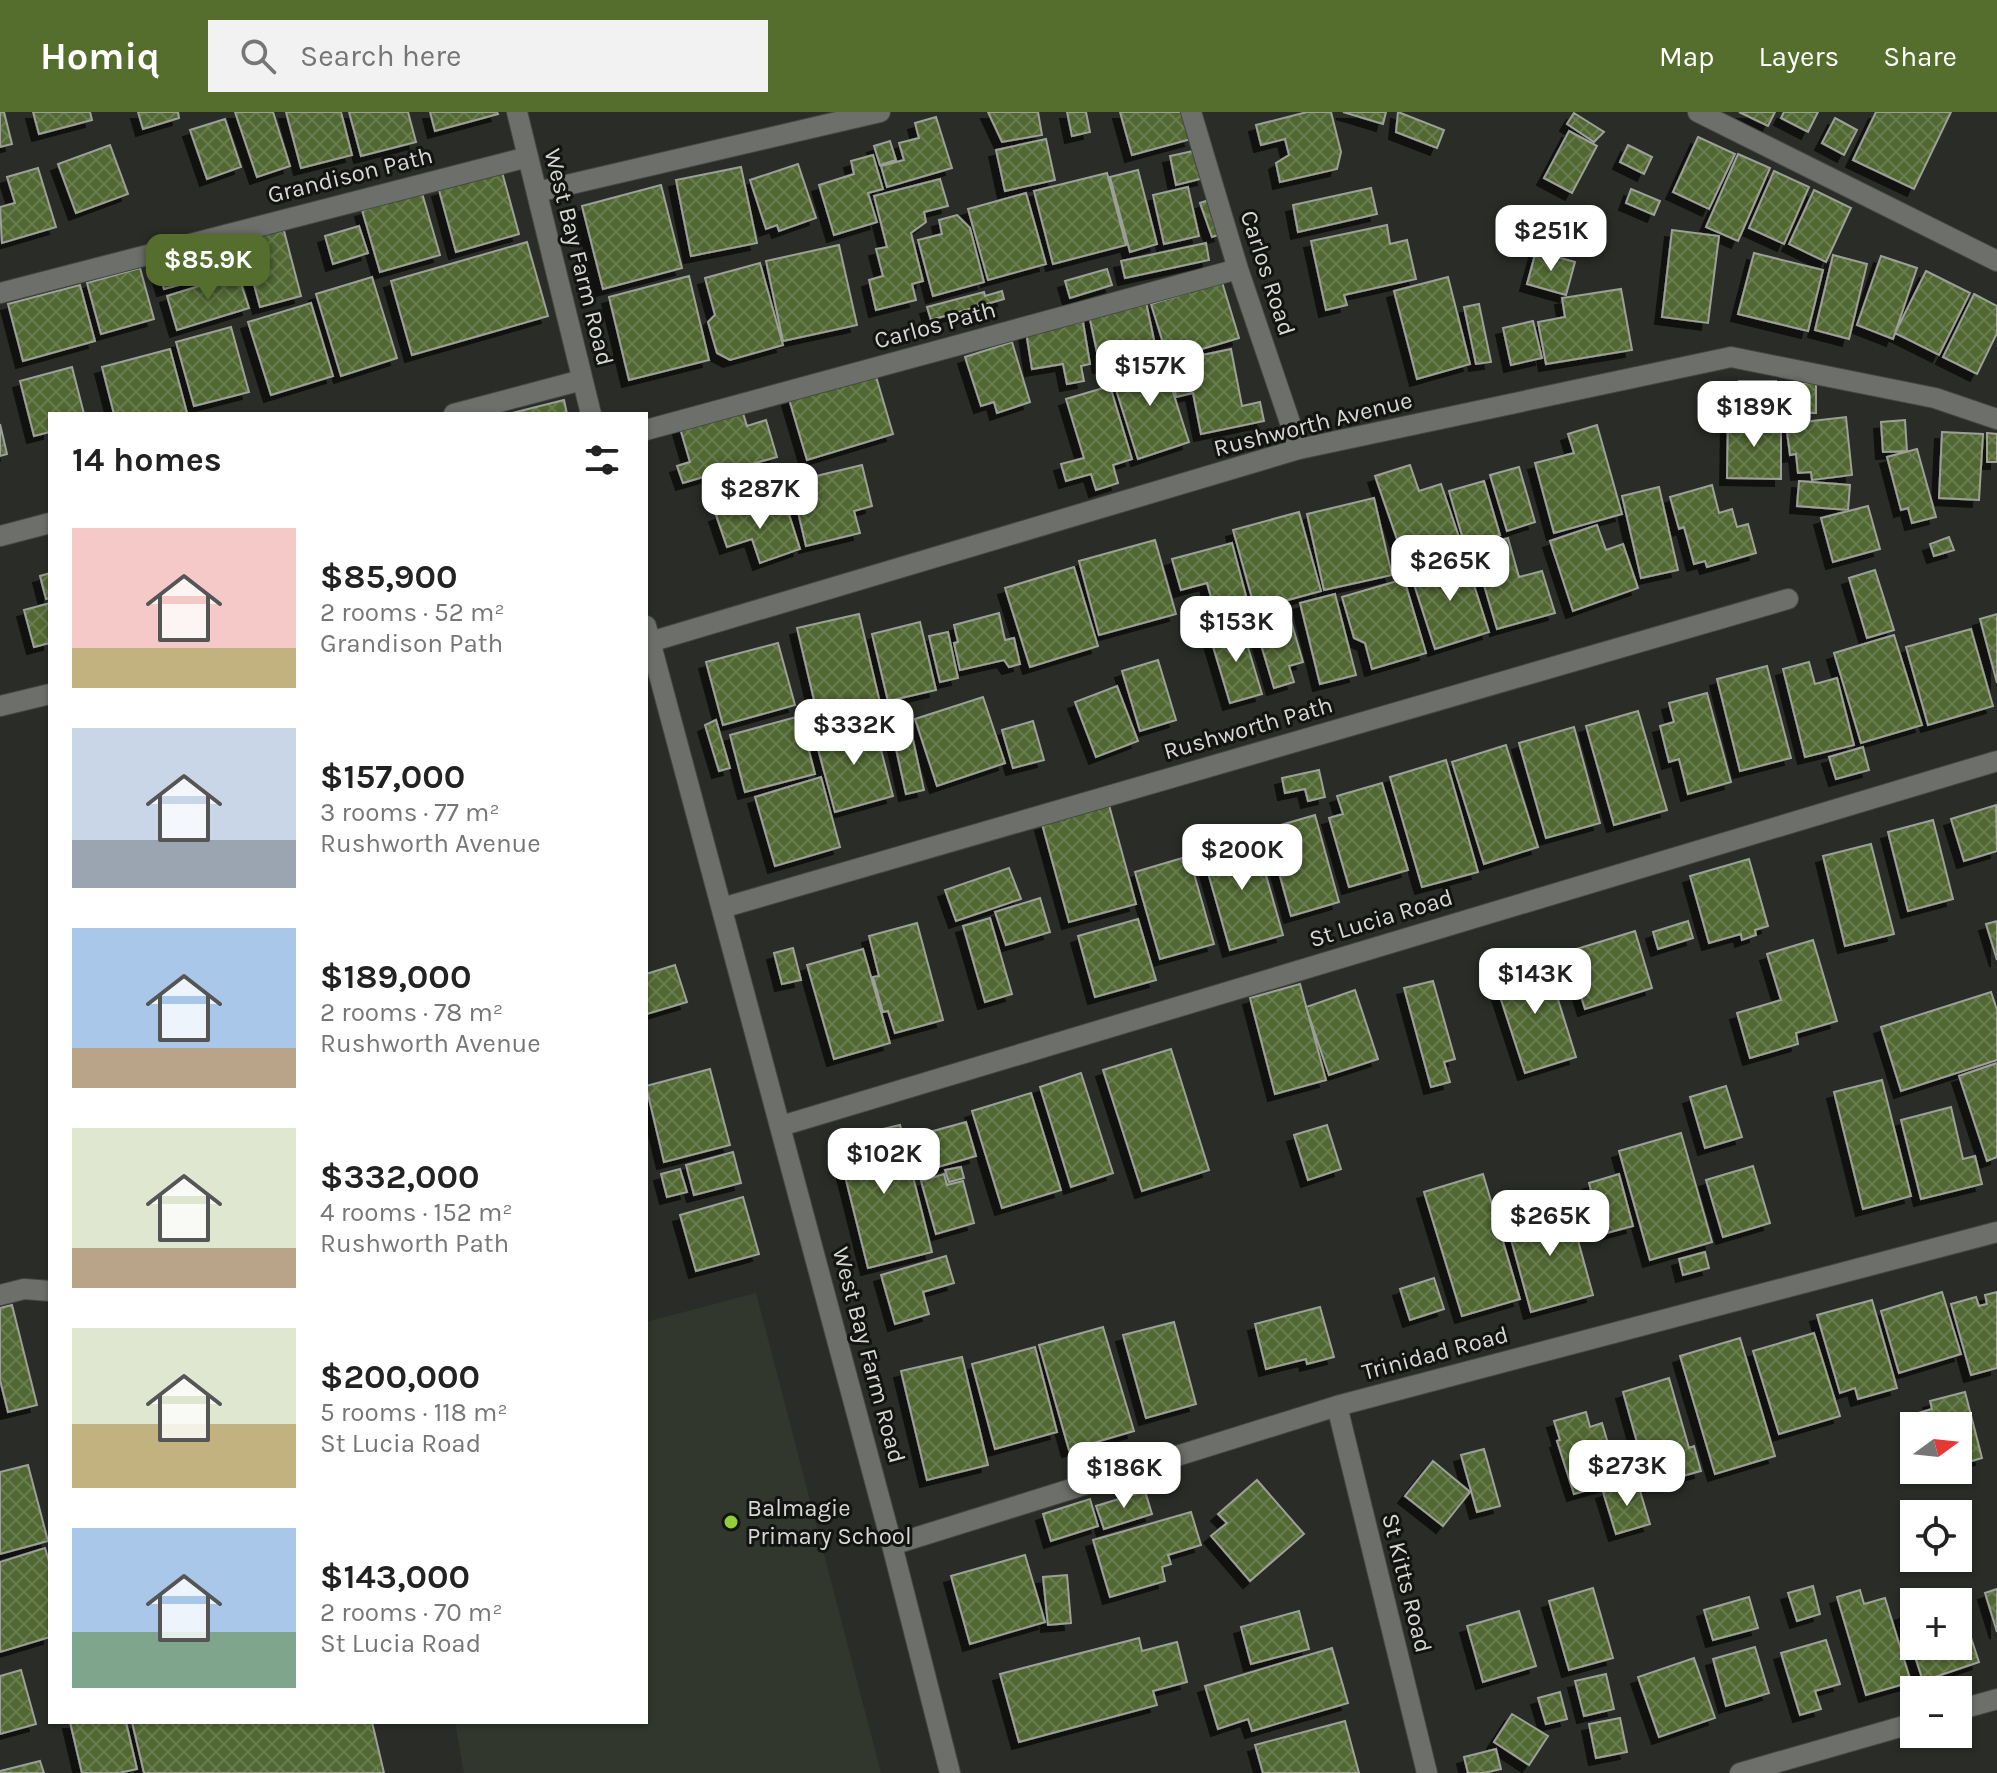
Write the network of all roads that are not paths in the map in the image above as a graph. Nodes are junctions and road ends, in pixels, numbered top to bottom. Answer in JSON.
{"nodes":[{"id":1,"x":517,"y":112,"type":"edge"},
{"id":2,"x":880,"y":112,"type":"edge"},
{"id":3,"x":1191,"y":112,"type":"edge"},
{"id":4,"x":1698,"y":112,"type":"edge"},
{"id":5,"x":528,"y":157,"type":"junction"},
{"id":6,"x":537,"y":192,"type":"junction"},
{"id":7,"x":1997,"y":261,"type":"edge"},
{"id":8,"x":1238,"y":269,"type":"junction"},
{"id":9,"x":0,"y":293,"type":"edge"},
{"id":10,"x":582,"y":380,"type":"junction"},
{"id":11,"x":462,"y":412,"type":"edge"},
{"id":12,"x":590,"y":412,"type":"edge"},
{"id":13,"x":1997,"y":419,"type":"edge"},
{"id":14,"x":648,"y":429,"type":"edge"},
{"id":15,"x":1299,"y":449,"type":"junction"},
{"id":16,"x":48,"y":524,"type":"edge"},
{"id":17,"x":0,"y":536,"type":"edge"},
{"id":18,"x":1788,"y":599,"type":"dead end"},
{"id":19,"x":648,"y":634,"type":"edge"},
{"id":20,"x":48,"y":694,"type":"edge"},
{"id":21,"x":0,"y":706,"type":"edge"},
{"id":22,"x":1997,"y":761,"type":"edge"},
{"id":23,"x":722,"y":908,"type":"junction"},
{"id":24,"x":781,"y":1126,"type":"junction"},
{"id":25,"x":1997,"y":1232,"type":"edge"},
{"id":26,"x":48,"y":1291,"type":"edge"},
{"id":27,"x":0,"y":1295,"type":"edge"},
{"id":28,"x":1337,"y":1406,"type":"junction"},
{"id":29,"x":892,"y":1545,"type":"junction"},
{"id":30,"x":1997,"y":1699,"type":"edge"},
{"id":31,"x":1972,"y":1706,"type":"edge"},
{"id":32,"x":1900,"y":1727,"type":"edge"},
{"id":33,"x":950,"y":1773,"type":"edge"},
{"id":34,"x":1427,"y":1773,"type":"edge"},
{"id":35,"x":1740,"y":1773,"type":"edge"}],
"edges":[{"from":1,"to":5,"type":"street","name":"West Bay Farm Road"},
{"from":2,"to":6,"type":"street"},
{"from":3,"to":8,"type":"street","name":"Carlos Road"},
{"from":4,"to":7,"type":"street"},
{"from":5,"to":6,"type":"street","name":"West Bay Farm Road"},
{"from":5,"to":9,"type":"street","name":"Grandison Path"},
{"from":6,"to":10,"type":"street","name":"West Bay Farm Road"},
{"from":8,"to":14,"type":"street","name":"Carlos Path"},
{"from":8,"to":15,"type":"street","name":"Carlos Road"},
{"from":10,"to":11,"type":"street"},
{"from":10,"to":12,"type":"street","name":"West Bay Farm Road"},
{"from":13,"to":15,"type":"street","name":"Rushworth Avenue"},
{"from":15,"to":19,"type":"street","name":"Rushworth Avenue"},
{"from":16,"to":17,"type":"street"},
{"from":18,"to":23,"type":"street","name":"Rushworth Path"},
{"from":19,"to":23,"type":"street","name":"West Bay Farm Road"},
{"from":20,"to":21,"type":"street"},
{"from":22,"to":24,"type":"street","name":"St Lucia Road"},
{"from":23,"to":24,"type":"street","name":"West Bay Farm Road"},
{"from":24,"to":29,"type":"street","name":"West Bay Farm Road"},
{"from":25,"to":28,"type":"street","name":"Trinidad Road"},
{"from":26,"to":27,"type":"street"},
{"from":28,"to":29,"type":"street","name":"Trinidad Road"},
{"from":28,"to":34,"type":"street","name":"St Kitts Road"},
{"from":29,"to":33,"type":"street","name":"West Bay Farm Road"},
{"from":30,"to":31,"type":"street"},
{"from":32,"to":35,"type":"street"}]}
